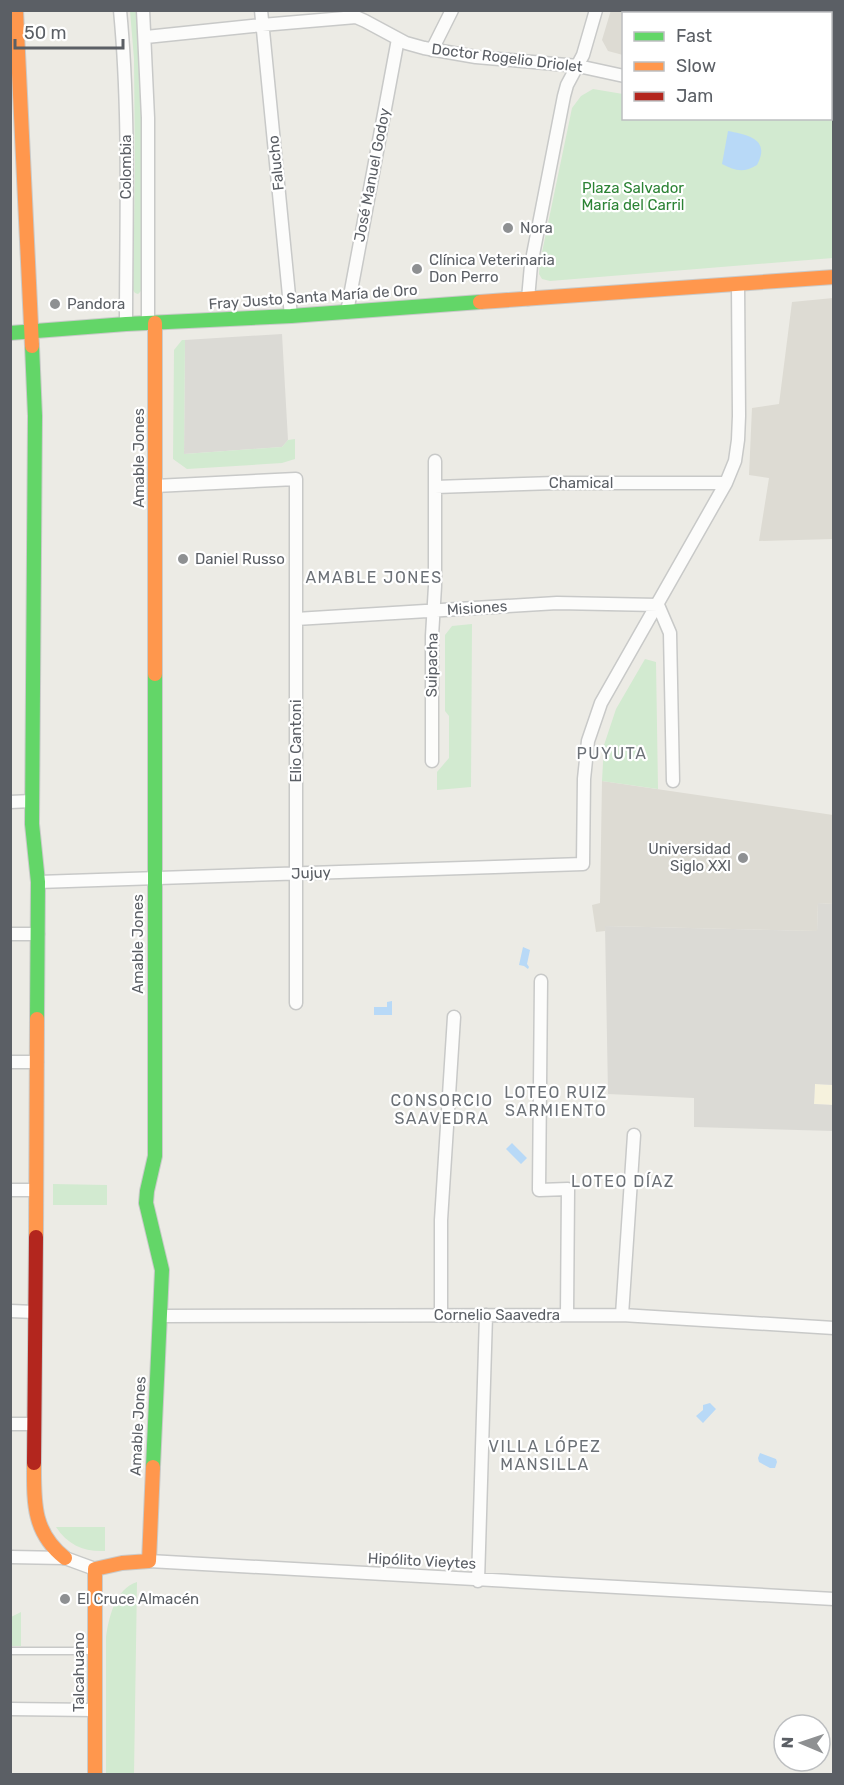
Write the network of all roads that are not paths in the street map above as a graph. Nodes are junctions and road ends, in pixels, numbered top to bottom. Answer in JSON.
{"nodes":[{"id":1,"x":16,"y":10,"type":"edge"},
{"id":2,"x":120,"y":10,"type":"edge"},
{"id":3,"x":143,"y":10,"type":"edge"},
{"id":4,"x":261,"y":10,"type":"edge"},
{"id":5,"x":452,"y":10,"type":"edge"},
{"id":6,"x":596,"y":10,"type":"edge"},
{"id":7,"x":262,"y":25,"type":"junction"},
{"id":8,"x":146,"y":37,"type":"junction"},
{"id":9,"x":398,"y":39,"type":"junction"},
{"id":10,"x":432,"y":50,"type":"junction"},
{"id":11,"x":14,"y":56,"type":"edge"},
{"id":12,"x":578,"y":66,"type":"junction"},
{"id":13,"x":622,"y":76,"type":"edge"},
{"id":14,"x":834,"y":277,"type":"edge"},
{"id":15,"x":738,"y":284,"type":"junction"},
{"id":16,"x":528,"y":299,"type":"junction"},
{"id":17,"x":346,"y":312,"type":"junction"},
{"id":18,"x":291,"y":316,"type":"junction"},
{"id":19,"x":152,"y":323,"type":"junction"},
{"id":20,"x":126,"y":324,"type":"junction"},
{"id":21,"x":30,"y":331,"type":"junction"},
{"id":22,"x":10,"y":333,"type":"edge"},
{"id":23,"x":435,"y":461,"type":"dead end"},
{"id":24,"x":726,"y":483,"type":"junction"},
{"id":25,"x":155,"y":486,"type":"junction"},
{"id":26,"x":435,"y":488,"type":"junction"},
{"id":27,"x":658,"y":605,"type":"junction"},
{"id":28,"x":433,"y":611,"type":"junction"},
{"id":29,"x":296,"y":619,"type":"junction"},
{"id":30,"x":432,"y":761,"type":"dead end"},
{"id":31,"x":673,"y":780,"type":"dead end"},
{"id":32,"x":32,"y":801,"type":"junction"},
{"id":33,"x":10,"y":802,"type":"edge"},
{"id":34,"x":296,"y":874,"type":"junction"},
{"id":35,"x":155,"y":878,"type":"junction"},
{"id":36,"x":38,"y":882,"type":"junction"},
{"id":37,"x":10,"y":934,"type":"edge"},
{"id":38,"x":38,"y":934,"type":"junction"},
{"id":39,"x":541,"y":981,"type":"dead end"},
{"id":40,"x":296,"y":1003,"type":"dead end"},
{"id":41,"x":454,"y":1017,"type":"dead end"},
{"id":42,"x":10,"y":1062,"type":"edge"},
{"id":43,"x":37,"y":1062,"type":"junction"},
{"id":44,"x":634,"y":1135,"type":"dead end"},
{"id":45,"x":10,"y":1190,"type":"edge"},
{"id":46,"x":36,"y":1190,"type":"junction"},
{"id":47,"x":10,"y":1311,"type":"edge"},
{"id":48,"x":35,"y":1312,"type":"junction"},
{"id":49,"x":486,"y":1315,"type":"junction"},
{"id":50,"x":567,"y":1315,"type":"junction"},
{"id":51,"x":622,"y":1315,"type":"junction"},
{"id":52,"x":160,"y":1316,"type":"junction"},
{"id":53,"x":441,"y":1316,"type":"junction"},
{"id":54,"x":834,"y":1328,"type":"edge"},
{"id":55,"x":10,"y":1424,"type":"edge"},
{"id":56,"x":34,"y":1424,"type":"junction"},
{"id":57,"x":10,"y":1557,"type":"edge"},
{"id":58,"x":65,"y":1558,"type":"junction"},
{"id":59,"x":149,"y":1561,"type":"junction"},
{"id":60,"x":95,"y":1569,"type":"junction"},
{"id":61,"x":478,"y":1581,"type":"junction"},
{"id":62,"x":834,"y":1599,"type":"edge"},
{"id":63,"x":10,"y":1651,"type":"edge"},
{"id":64,"x":95,"y":1651,"type":"junction"},
{"id":65,"x":10,"y":1709,"type":"edge"},
{"id":66,"x":95,"y":1710,"type":"junction"},
{"id":67,"x":95,"y":1774,"type":"edge"}],
"edges":[{"from":1,"to":11,"type":"street"},
{"from":2,"to":20,"type":"street","name":"Colombia"},
{"from":3,"to":8,"type":"street","name":"Colombia"},
{"from":4,"to":7,"type":"street","name":"Falucho"},
{"from":5,"to":10,"type":"street"},
{"from":6,"to":12,"type":"street"},
{"from":7,"to":8,"type":"street","name":"Doctor Rogelio Driolet"},
{"from":7,"to":9,"type":"street","name":"Doctor Rogelio Driolet"},
{"from":7,"to":18,"type":"street","name":"Falucho"},
{"from":8,"to":19,"type":"street","name":"Colombia"},
{"from":9,"to":10,"type":"street","name":"Doctor Rogelio Driolet"},
{"from":9,"to":17,"type":"street","name":"José Manuel Godoy"},
{"from":10,"to":12,"type":"street","name":"Doctor Rogelio Driolet"},
{"from":11,"to":21,"type":"street"},
{"from":12,"to":13,"type":"street","name":"Doctor Rogelio Driolet"},
{"from":12,"to":16,"type":"street"},
{"from":14,"to":15,"type":"street","name":"Fray Justo Santa María de Oro"},
{"from":15,"to":16,"type":"street","name":"Fray Justo Santa María de Oro"},
{"from":15,"to":24,"type":"street"},
{"from":16,"to":17,"type":"street","name":"Fray Justo Santa María de Oro"},
{"from":17,"to":18,"type":"street","name":"Fray Justo Santa María de Oro"},
{"from":18,"to":19,"type":"street","name":"Fray Justo Santa María de Oro"},
{"from":19,"to":20,"type":"street","name":"Fray Justo Santa María de Oro"},
{"from":19,"to":25,"type":"street","name":"Amable Jones"},
{"from":20,"to":21,"type":"street","name":"Fray Justo Santa María de Oro"},
{"from":21,"to":22,"type":"street","name":"Fray Justo Santa María de Oro"},
{"from":21,"to":32,"type":"street"},
{"from":23,"to":26,"type":"street","name":"Suipacha"},
{"from":24,"to":26,"type":"street","name":"Chamical"},
{"from":24,"to":27,"type":"street"},
{"from":25,"to":29,"type":"street","name":"Elio Cantoni"},
{"from":25,"to":35,"type":"street","name":"Amable Jones"},
{"from":26,"to":28,"type":"street","name":"Suipacha"},
{"from":27,"to":28,"type":"street","name":"Misiones"},
{"from":27,"to":31,"type":"street"},
{"from":27,"to":34,"type":"street","name":"Jujuy"},
{"from":28,"to":29,"type":"street","name":"Misiones"},
{"from":28,"to":30,"type":"street","name":"Suipacha"},
{"from":29,"to":34,"type":"street","name":"Elio Cantoni"},
{"from":32,"to":33,"type":"street"},
{"from":32,"to":36,"type":"street"},
{"from":34,"to":35,"type":"street","name":"Jujuy"},
{"from":34,"to":40,"type":"street","name":"Elio Cantoni"},
{"from":35,"to":36,"type":"street","name":"Jujuy"},
{"from":35,"to":52,"type":"street","name":"Amable Jones"},
{"from":36,"to":38,"type":"street"},
{"from":37,"to":38,"type":"street"},
{"from":38,"to":43,"type":"street"},
{"from":39,"to":50,"type":"street"},
{"from":41,"to":53,"type":"street"},
{"from":42,"to":43,"type":"street"},
{"from":43,"to":46,"type":"street"},
{"from":44,"to":51,"type":"street"},
{"from":45,"to":46,"type":"street"},
{"from":46,"to":48,"type":"street"},
{"from":47,"to":48,"type":"street"},
{"from":48,"to":56,"type":"street"},
{"from":49,"to":50,"type":"street","name":"Cornelio Saavedra"},
{"from":49,"to":53,"type":"street","name":"Cornelio Saavedra"},
{"from":49,"to":61,"type":"street"},
{"from":50,"to":51,"type":"street","name":"Cornelio Saavedra"},
{"from":51,"to":54,"type":"street","name":"Cornelio Saavedra"},
{"from":52,"to":53,"type":"street","name":"Cornelio Saavedra"},
{"from":52,"to":59,"type":"street","name":"Amable Jones"},
{"from":55,"to":56,"type":"street"},
{"from":56,"to":58,"type":"street"},
{"from":57,"to":58,"type":"street"},
{"from":58,"to":60,"type":"street"},
{"from":59,"to":60,"type":"street","name":"Hipólito Vieytes"},
{"from":59,"to":61,"type":"street","name":"Hipólito Vieytes"},
{"from":60,"to":64,"type":"street","name":"Talcahuano"},
{"from":61,"to":62,"type":"street","name":"Hipólito Vieytes"},
{"from":63,"to":64,"type":"lane"},
{"from":64,"to":66,"type":"street","name":"Talcahuano"},
{"from":65,"to":66,"type":"street"},
{"from":66,"to":67,"type":"street","name":"Talcahuano"}]}
